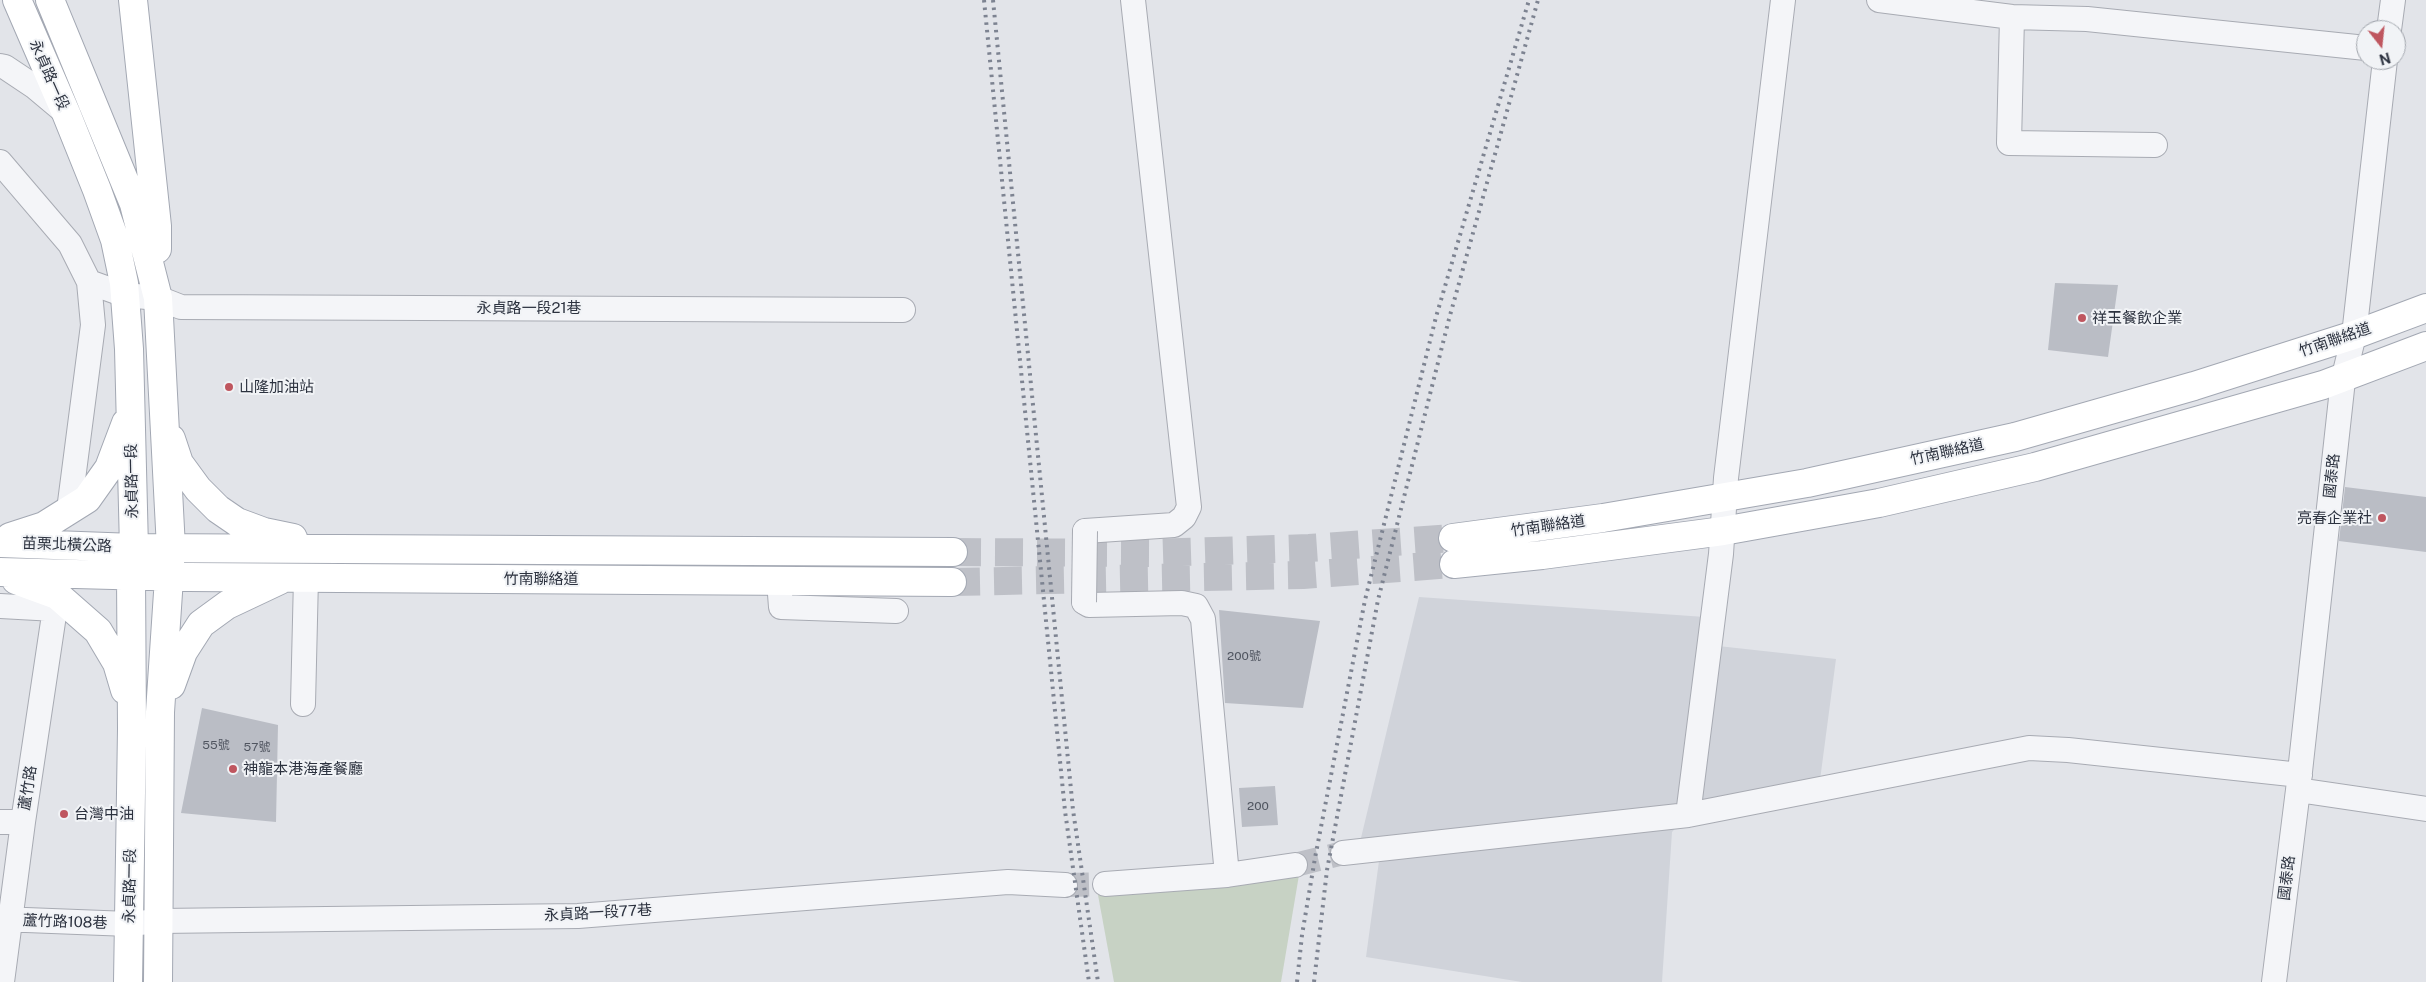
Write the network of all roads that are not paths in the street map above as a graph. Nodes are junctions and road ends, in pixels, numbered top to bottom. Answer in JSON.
{"nodes":[{"id":1,"x":16,"y":0,"type":"edge"},
{"id":2,"x":50,"y":0,"type":"edge"},
{"id":3,"x":134,"y":0,"type":"edge"},
{"id":4,"x":1133,"y":0,"type":"edge"},
{"id":5,"x":1782,"y":0,"type":"edge"},
{"id":6,"x":1879,"y":0,"type":"edge"},
{"id":7,"x":2393,"y":0,"type":"edge"},
{"id":8,"x":2088,"y":9,"type":"edge"},
{"id":9,"x":2012,"y":17,"type":"junction"},
{"id":10,"x":2390,"y":20,"type":"edge"},
{"id":11,"x":2356,"y":47,"type":"edge"},
{"id":12,"x":0,"y":66,"type":"edge"},
{"id":13,"x":2384,"y":70,"type":"edge"},
{"id":14,"x":66,"y":113,"type":"junction"},
{"id":15,"x":2155,"y":145,"type":"dead end"},
{"id":16,"x":0,"y":162,"type":"edge"},
{"id":17,"x":89,"y":282,"type":"junction"},
{"id":18,"x":125,"y":295,"type":"junction"},
{"id":19,"x":158,"y":298,"type":"junction"},
{"id":20,"x":2426,"y":308,"type":"edge"},
{"id":21,"x":903,"y":310,"type":"dead end"},
{"id":22,"x":2354,"y":335,"type":"junction"},
{"id":23,"x":2426,"y":346,"type":"edge"},
{"id":24,"x":2343,"y":380,"type":"junction"},
{"id":25,"x":131,"y":412,"type":"junction"},
{"id":26,"x":164,"y":416,"type":"junction"},
{"id":27,"x":1724,"y":497,"type":"junction"},
{"id":28,"x":69,"y":510,"type":"junction"},
{"id":29,"x":1723,"y":531,"type":"junction"},
{"id":30,"x":0,"y":542,"type":"edge"},
{"id":31,"x":134,"y":548,"type":"junction"},
{"id":32,"x":171,"y":548,"type":"junction"},
{"id":33,"x":351,"y":549,"type":"junction"},
{"id":34,"x":953,"y":552,"type":"tunnel mouth"},
{"id":35,"x":0,"y":573,"type":"edge"},
{"id":36,"x":131,"y":576,"type":"junction"},
{"id":37,"x":169,"y":576,"type":"junction"},
{"id":38,"x":295,"y":577,"type":"junction"},
{"id":39,"x":779,"y":581,"type":"junction"},
{"id":40,"x":952,"y":582,"type":"tunnel mouth"},
{"id":41,"x":56,"y":602,"type":"junction"},
{"id":42,"x":0,"y":606,"type":"edge"},
{"id":43,"x":896,"y":611,"type":"dead end"},
{"id":44,"x":304,"y":704,"type":"dead end"},
{"id":45,"x":132,"y":712,"type":"junction"},
{"id":46,"x":160,"y":712,"type":"junction"},
{"id":47,"x":2299,"y":783,"type":"junction"},
{"id":48,"x":2426,"y":809,"type":"edge"},
{"id":49,"x":1688,"y":815,"type":"junction"},
{"id":50,"x":11,"y":822,"type":"edge"},
{"id":51,"x":1344,"y":853,"type":"tunnel mouth"},
{"id":52,"x":1295,"y":865,"type":"tunnel mouth"},
{"id":53,"x":1226,"y":875,"type":"junction"},
{"id":54,"x":1105,"y":884,"type":"tunnel mouth"},
{"id":55,"x":1065,"y":885,"type":"tunnel mouth"},
{"id":56,"x":5,"y":919,"type":"edge"},
{"id":57,"x":159,"y":921,"type":"junction"},
{"id":58,"x":129,"y":924,"type":"junction"},
{"id":59,"x":2,"y":982,"type":"edge"},
{"id":60,"x":128,"y":982,"type":"edge"},
{"id":61,"x":158,"y":982,"type":"edge"},
{"id":62,"x":2274,"y":982,"type":"edge"}],
"edges":[{"from":1,"to":14,"type":"main road","name":"永貞路一段"},
{"from":2,"to":19,"type":"main road","name":"永貞路一段"},
{"from":3,"to":19,"type":"main road"},
{"from":4,"to":53,"type":"street","bridge":true},
{"from":5,"to":27,"type":"street"},
{"from":6,"to":9,"type":"street"},
{"from":7,"to":10,"type":"street"},
{"from":8,"to":9,"type":"street"},
{"from":8,"to":11,"type":"street"},
{"from":9,"to":15,"type":"street"},
{"from":12,"to":14,"type":"street"},
{"from":13,"to":22,"type":"street","name":"國泰路"},
{"from":14,"to":18,"type":"main road","name":"永貞路一段"},
{"from":16,"to":17,"type":"street"},
{"from":17,"to":18,"type":"street","name":"永貞路一段21巷"},
{"from":17,"to":28,"type":"street"},
{"from":18,"to":19,"type":"street","name":"永貞路一段21巷"},
{"from":18,"to":25,"type":"main road","name":"永貞路一段"},
{"from":19,"to":21,"type":"street","name":"永貞路一段21巷"},
{"from":19,"to":26,"type":"main road","name":"永貞路一段"},
{"from":20,"to":22,"type":"main road","name":"竹南聯絡道"},
{"from":22,"to":24,"type":"street","name":"國泰路"},
{"from":22,"to":27,"type":"main road","name":"竹南聯絡道"},
{"from":23,"to":24,"type":"main road","name":"竹南聯絡道"},
{"from":24,"to":29,"type":"main road","name":"竹南聯絡道"},
{"from":24,"to":47,"type":"street","name":"國泰路"},
{"from":25,"to":28,"type":"main road"},
{"from":25,"to":31,"type":"main road","name":"永貞路一段"},
{"from":26,"to":32,"type":"main road","name":"永貞路一段"},
{"from":26,"to":33,"type":"main road"},
{"from":27,"to":29,"type":"street"},
{"from":27,"to":29,"type":"main road","name":"竹南聯絡道"},
{"from":28,"to":30,"type":"main road"},
{"from":29,"to":49,"type":"street"},
{"from":30,"to":31,"type":"main road","name":"苗栗北橫公路"},
{"from":31,"to":32,"type":"main road","name":"竹南聯絡道"},
{"from":31,"to":36,"type":"main road","name":"永貞路一段"},
{"from":32,"to":33,"type":"main road","name":"竹南聯絡道"},
{"from":32,"to":37,"type":"main road","name":"永貞路一段"},
{"from":33,"to":34,"type":"main road","name":"竹南聯絡道"},
{"from":35,"to":36,"type":"main road","name":"苗栗北橫公路"},
{"from":35,"to":41,"type":"main road"},
{"from":36,"to":37,"type":"main road","name":"竹南聯絡道"},
{"from":36,"to":45,"type":"main road","name":"永貞路一段"},
{"from":37,"to":38,"type":"main road","name":"竹南聯絡道"},
{"from":37,"to":46,"type":"main road","name":"永貞路一段"},
{"from":38,"to":39,"type":"main road","name":"竹南聯絡道"},
{"from":38,"to":44,"type":"street"},
{"from":38,"to":46,"type":"main road"},
{"from":39,"to":40,"type":"main road","name":"竹南聯絡道"},
{"from":39,"to":43,"type":"street"},
{"from":41,"to":42,"type":"street"},
{"from":41,"to":45,"type":"main road"},
{"from":41,"to":50,"type":"street","name":"蘆竹路"},
{"from":45,"to":58,"type":"main road","name":"永貞路一段"},
{"from":46,"to":57,"type":"main road","name":"永貞路一段"},
{"from":47,"to":48,"type":"street"},
{"from":47,"to":49,"type":"street"},
{"from":47,"to":62,"type":"street","name":"國泰路"},
{"from":49,"to":51,"type":"street"},
{"from":50,"to":56,"type":"street","name":"蘆竹路"},
{"from":52,"to":53,"type":"street"},
{"from":53,"to":54,"type":"street"},
{"from":55,"to":57,"type":"street","name":"永貞路一段77巷"},
{"from":56,"to":58,"type":"street","name":"蘆竹路108巷"},
{"from":56,"to":59,"type":"street","name":"蘆竹路"},
{"from":57,"to":58,"type":"street","name":"永貞路一段77巷"},
{"from":57,"to":61,"type":"main road","name":"永貞路一段"},
{"from":58,"to":60,"type":"main road","name":"永貞路一段"}]}
